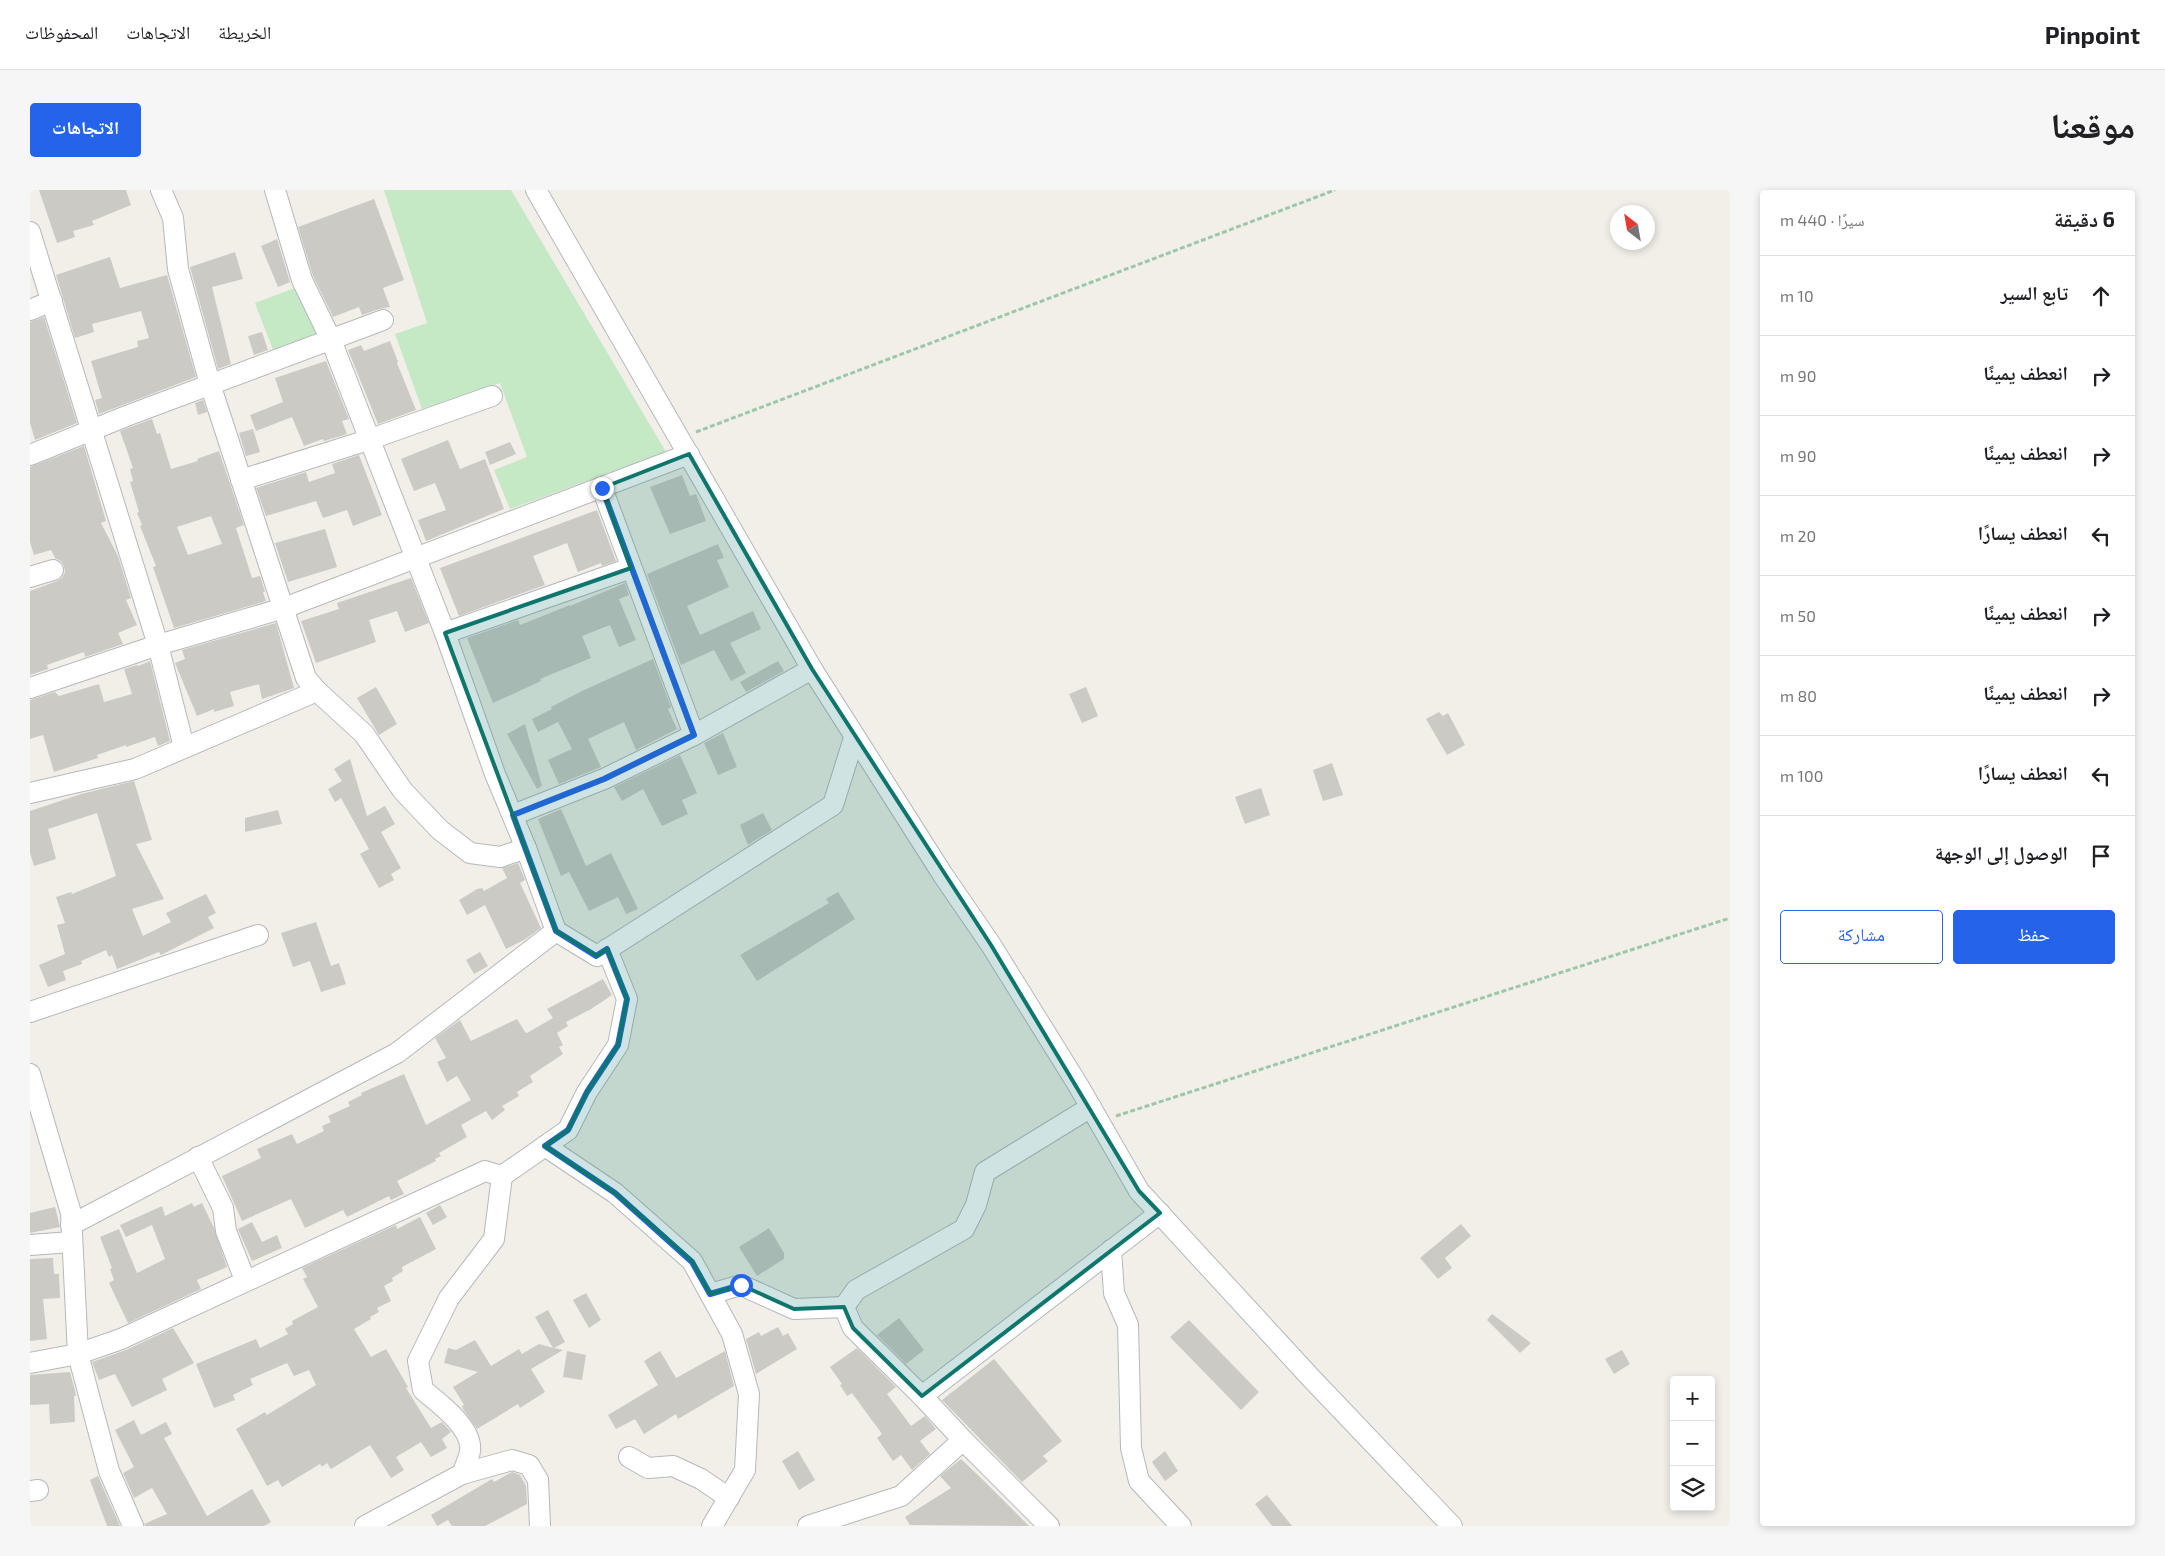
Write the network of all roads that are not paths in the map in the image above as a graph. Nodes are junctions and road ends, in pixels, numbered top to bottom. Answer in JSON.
{"nodes":[{"id":1,"x":162,"y":190,"type":"edge"},
{"id":2,"x":275,"y":190,"type":"edge"},
{"id":3,"x":537,"y":190,"type":"edge"},
{"id":4,"x":30,"y":232,"type":"edge"},
{"id":5,"x":52,"y":301,"type":"junction"},
{"id":6,"x":30,"y":310,"type":"edge"},
{"id":7,"x":383,"y":320,"type":"dead end"},
{"id":8,"x":331,"y":340,"type":"junction"},
{"id":9,"x":210,"y":384,"type":"junction"},
{"id":10,"x":492,"y":396,"type":"dead end"},
{"id":11,"x":92,"y":430,"type":"junction"},
{"id":12,"x":368,"y":440,"type":"junction"},
{"id":13,"x":684,"y":446,"type":"junction"},
{"id":14,"x":30,"y":454,"type":"edge"},
{"id":15,"x":241,"y":480,"type":"junction"},
{"id":16,"x":602,"y":488,"type":"junction"},
{"id":17,"x":414,"y":559,"type":"junction"},
{"id":18,"x":631,"y":568,"type":"junction"},
{"id":19,"x":53,"y":570,"type":"dead end"},
{"id":20,"x":30,"y":577,"type":"edge"},
{"id":21,"x":284,"y":608,"type":"junction"},
{"id":22,"x":445,"y":633,"type":"junction"},
{"id":23,"x":158,"y":645,"type":"junction"},
{"id":24,"x":812,"y":670,"type":"junction"},
{"id":25,"x":30,"y":688,"type":"edge"},
{"id":26,"x":317,"y":691,"type":"junction"},
{"id":27,"x":694,"y":735,"type":"junction"},
{"id":28,"x":854,"y":738,"type":"junction"},
{"id":29,"x":184,"y":748,"type":"junction"},
{"id":30,"x":30,"y":793,"type":"edge"},
{"id":31,"x":513,"y":815,"type":"junction"},
{"id":32,"x":526,"y":848,"type":"junction"},
{"id":33,"x":556,"y":931,"type":"junction"},
{"id":34,"x":258,"y":935,"type":"dead end"},
{"id":35,"x":607,"y":949,"type":"junction"},
{"id":36,"x":30,"y":1012,"type":"edge"},
{"id":37,"x":32,"y":1085,"type":"edge"},
{"id":38,"x":1095,"y":1115,"type":"junction"},
{"id":39,"x":545,"y":1146,"type":"junction"},
{"id":40,"x":198,"y":1157,"type":"junction"},
{"id":41,"x":502,"y":1176,"type":"junction"},
{"id":42,"x":1160,"y":1213,"type":"junction"},
{"id":43,"x":71,"y":1234,"type":"junction"},
{"id":44,"x":30,"y":1245,"type":"edge"},
{"id":45,"x":1111,"y":1250,"type":"junction"},
{"id":46,"x":245,"y":1280,"type":"junction"},
{"id":47,"x":710,"y":1294,"type":"junction"},
{"id":48,"x":844,"y":1307,"type":"junction"},
{"id":49,"x":78,"y":1354,"type":"junction"},
{"id":50,"x":30,"y":1363,"type":"edge"},
{"id":51,"x":922,"y":1396,"type":"junction"},
{"id":52,"x":963,"y":1440,"type":"junction"},
{"id":53,"x":629,"y":1457,"type":"dead end"},
{"id":54,"x":462,"y":1474,"type":"junction"},
{"id":55,"x":729,"y":1498,"type":"junction"},
{"id":56,"x":855,"y":1519,"type":"edge"},
{"id":57,"x":133,"y":1526,"type":"edge"},
{"id":58,"x":365,"y":1526,"type":"edge"},
{"id":59,"x":540,"y":1526,"type":"edge"},
{"id":60,"x":712,"y":1526,"type":"edge"},
{"id":61,"x":808,"y":1526,"type":"edge"},
{"id":62,"x":1049,"y":1526,"type":"edge"},
{"id":63,"x":1181,"y":1526,"type":"edge"},
{"id":64,"x":1452,"y":1526,"type":"edge"}],
"edges":[{"from":1,"to":9,"type":"street"},
{"from":2,"to":8,"type":"street"},
{"from":3,"to":13,"type":"street"},
{"from":4,"to":5,"type":"street"},
{"from":5,"to":6,"type":"street"},
{"from":5,"to":11,"type":"street"},
{"from":7,"to":8,"type":"street"},
{"from":8,"to":9,"type":"street"},
{"from":8,"to":12,"type":"street"},
{"from":9,"to":11,"type":"street"},
{"from":9,"to":15,"type":"street"},
{"from":10,"to":12,"type":"street"},
{"from":11,"to":14,"type":"street"},
{"from":11,"to":23,"type":"street"},
{"from":12,"to":15,"type":"street"},
{"from":12,"to":17,"type":"street"},
{"from":13,"to":16,"type":"street"},
{"from":13,"to":24,"type":"street"},
{"from":15,"to":21,"type":"street"},
{"from":16,"to":17,"type":"street"},
{"from":16,"to":18,"type":"street"},
{"from":17,"to":21,"type":"street"},
{"from":17,"to":22,"type":"street"},
{"from":18,"to":22,"type":"street"},
{"from":18,"to":27,"type":"street"},
{"from":19,"to":20,"type":"street"},
{"from":21,"to":23,"type":"street"},
{"from":21,"to":26,"type":"street"},
{"from":22,"to":31,"type":"street"},
{"from":23,"to":25,"type":"street"},
{"from":23,"to":29,"type":"street"},
{"from":24,"to":27,"type":"street"},
{"from":24,"to":28,"type":"street"},
{"from":26,"to":29,"type":"street"},
{"from":26,"to":32,"type":"street"},
{"from":27,"to":31,"type":"street"},
{"from":28,"to":35,"type":"street"},
{"from":28,"to":38,"type":"street"},
{"from":29,"to":30,"type":"street"},
{"from":31,"to":32,"type":"street"},
{"from":32,"to":33,"type":"street"},
{"from":33,"to":35,"type":"street"},
{"from":33,"to":40,"type":"street"},
{"from":34,"to":36,"type":"street"},
{"from":35,"to":39,"type":"street"},
{"from":37,"to":43,"type":"street"},
{"from":38,"to":42,"type":"street"},
{"from":38,"to":48,"type":"street"},
{"from":39,"to":41,"type":"street"},
{"from":39,"to":47,"type":"street"},
{"from":40,"to":43,"type":"street"},
{"from":40,"to":46,"type":"street"},
{"from":41,"to":46,"type":"street"},
{"from":41,"to":54,"type":"street"},
{"from":42,"to":45,"type":"street"},
{"from":42,"to":64,"type":"street"},
{"from":43,"to":44,"type":"street"},
{"from":43,"to":49,"type":"street"},
{"from":45,"to":51,"type":"street"},
{"from":45,"to":63,"type":"street"},
{"from":46,"to":49,"type":"street"},
{"from":47,"to":48,"type":"street"},
{"from":47,"to":55,"type":"street"},
{"from":48,"to":51,"type":"street"},
{"from":49,"to":50,"type":"street"},
{"from":49,"to":57,"type":"street"},
{"from":51,"to":52,"type":"street"},
{"from":52,"to":56,"type":"street"},
{"from":52,"to":62,"type":"street"},
{"from":53,"to":55,"type":"street"},
{"from":54,"to":58,"type":"street"},
{"from":54,"to":59,"type":"street"},
{"from":55,"to":60,"type":"street"},
{"from":56,"to":61,"type":"street"}]}
